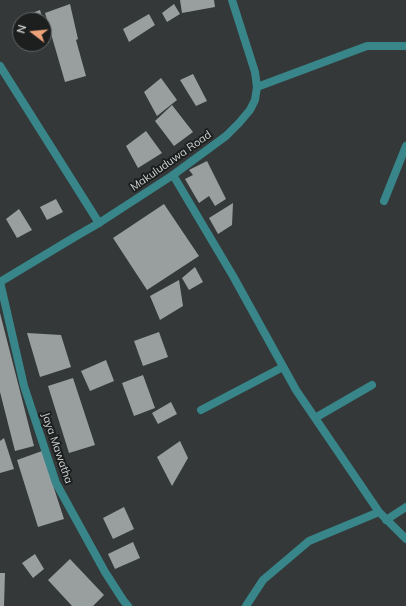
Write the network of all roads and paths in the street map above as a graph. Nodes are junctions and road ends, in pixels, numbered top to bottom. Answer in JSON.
{"nodes":[{"id":1,"x":232,"y":0,"type":"edge"},
{"id":2,"x":406,"y":46,"type":"edge"},
{"id":3,"x":0,"y":66,"type":"edge"},
{"id":4,"x":257,"y":87,"type":"junction"},
{"id":5,"x":406,"y":146,"type":"edge"},
{"id":6,"x":173,"y":175,"type":"junction"},
{"id":7,"x":384,"y":201,"type":"dead end"},
{"id":8,"x":98,"y":223,"type":"junction"},
{"id":9,"x":0,"y":282,"type":"edge"},
{"id":10,"x":283,"y":367,"type":"junction"},
{"id":11,"x":372,"y":384,"type":"dead end"},
{"id":12,"x":201,"y":410,"type":"dead end"},
{"id":13,"x":315,"y":418,"type":"junction"},
{"id":14,"x":406,"y":507,"type":"edge"},
{"id":15,"x":379,"y":512,"type":"junction"},
{"id":16,"x":386,"y":520,"type":"junction"},
{"id":17,"x":406,"y":539,"type":"edge"},
{"id":18,"x":128,"y":606,"type":"edge"},
{"id":19,"x":246,"y":606,"type":"edge"}],
"edges":[{"from":1,"to":4,"type":"street","name":"Makuluduwa Road"},
{"from":2,"to":4,"type":"street"},
{"from":3,"to":8,"type":"street"},
{"from":4,"to":6,"type":"street","name":"Makuluduwa Road"},
{"from":5,"to":7,"type":"street"},
{"from":6,"to":8,"type":"street","name":"Makuluduwa Road"},
{"from":6,"to":10,"type":"street"},
{"from":8,"to":9,"type":"street","name":"Makuluduwa Road"},
{"from":9,"to":18,"type":"street","name":"Jaya Mawatha"},
{"from":10,"to":12,"type":"street"},
{"from":10,"to":13,"type":"street"},
{"from":11,"to":13,"type":"street"},
{"from":13,"to":15,"type":"street"},
{"from":14,"to":16,"type":"street"},
{"from":15,"to":16,"type":"street"},
{"from":15,"to":19,"type":"street"},
{"from":16,"to":17,"type":"street"}]}
